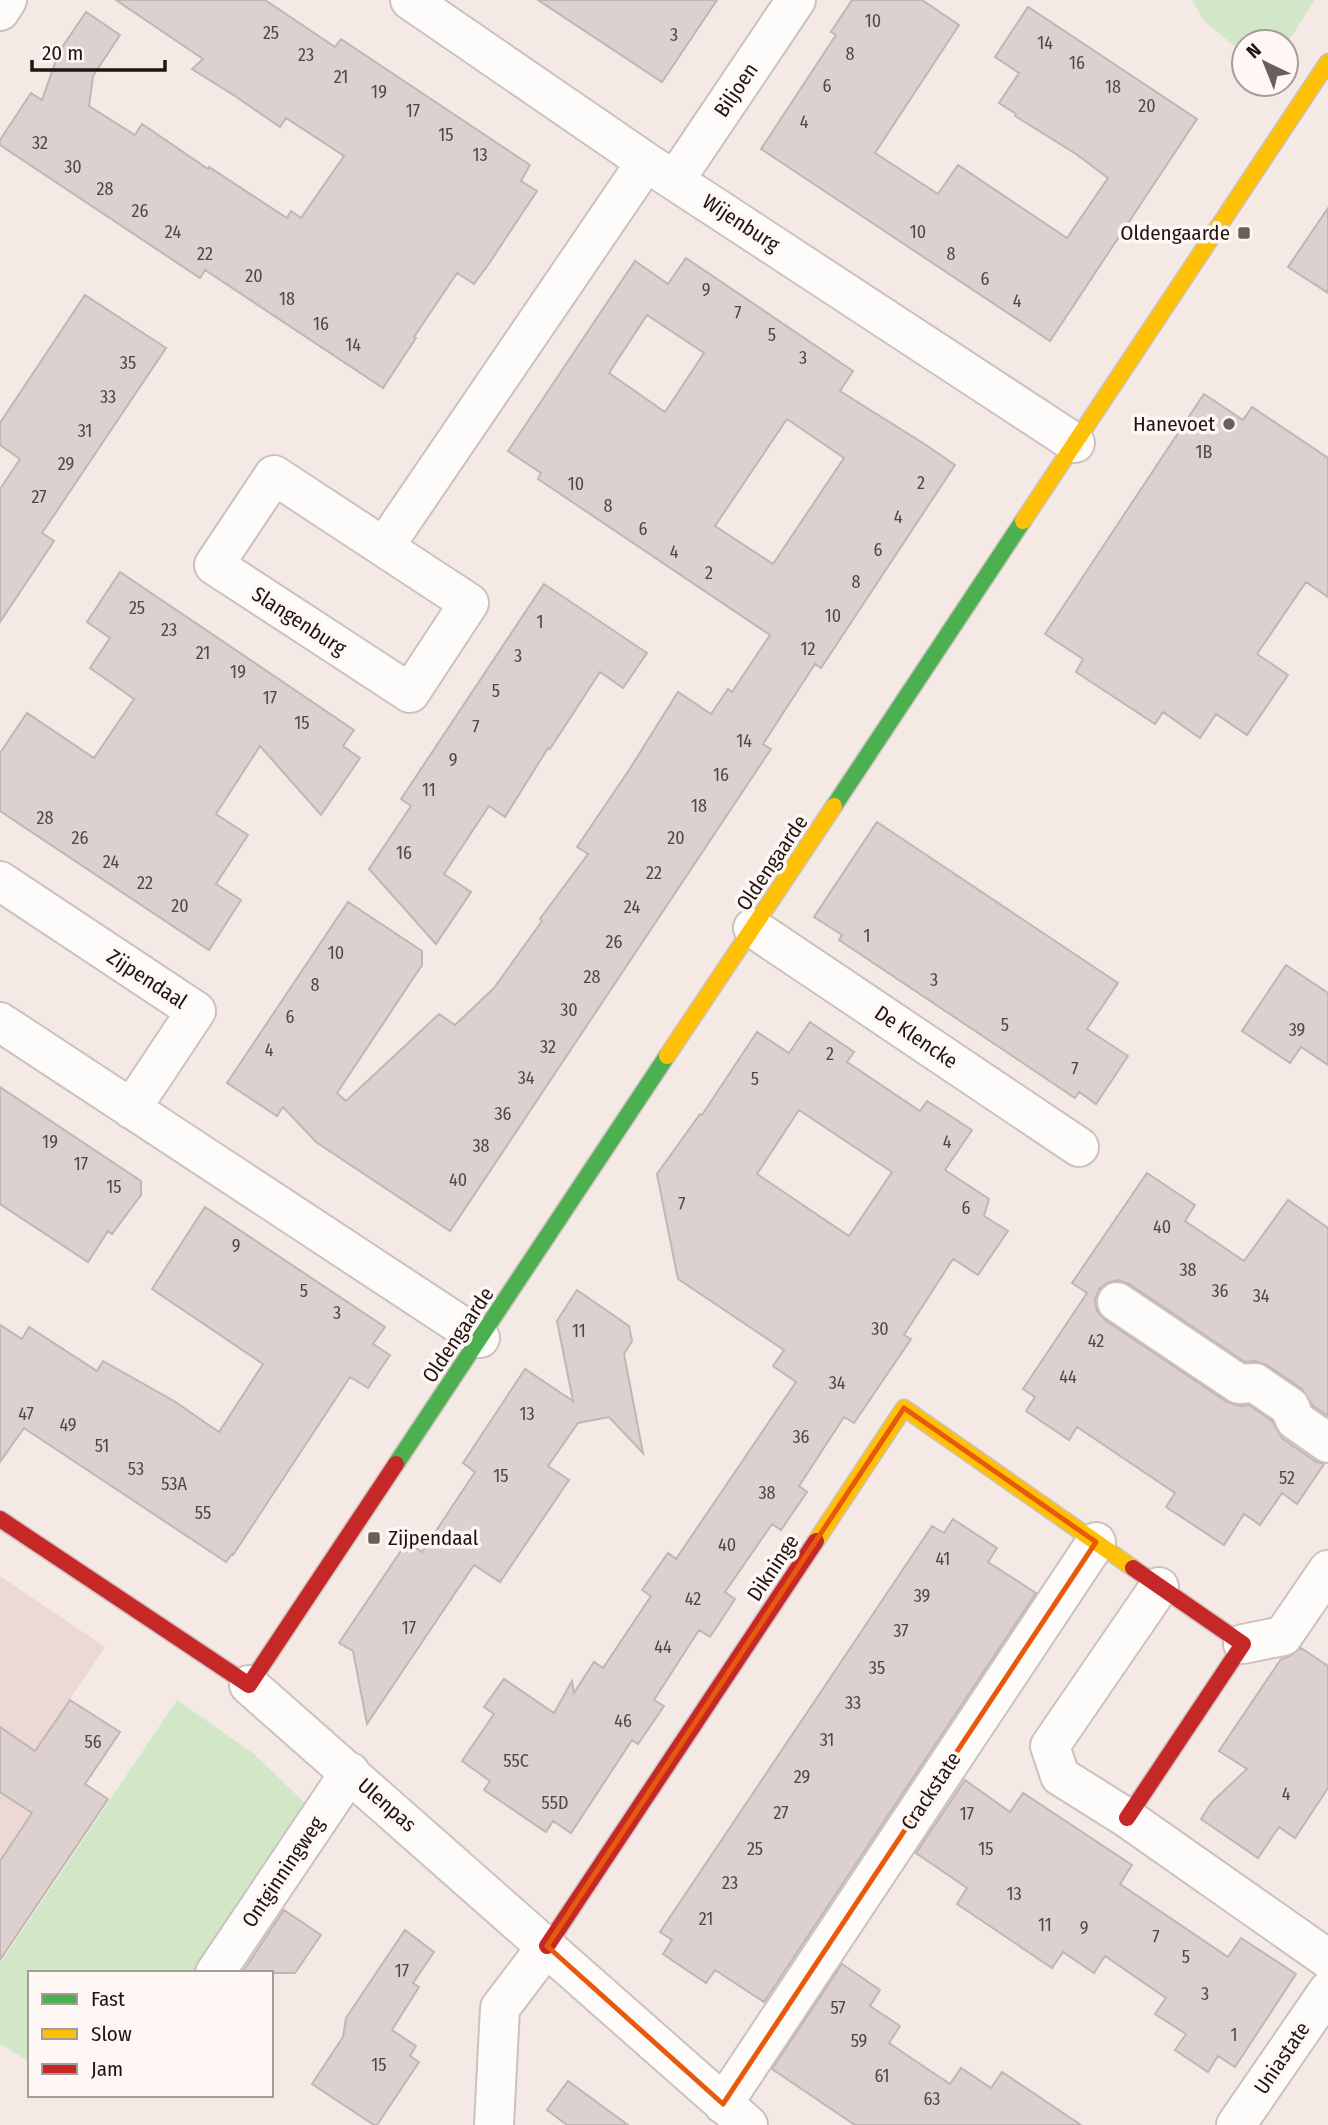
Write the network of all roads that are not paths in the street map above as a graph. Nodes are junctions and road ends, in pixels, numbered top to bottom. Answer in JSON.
{"nodes":[{"id":1,"x":7,"y":0,"type":"edge"},
{"id":2,"x":410,"y":0,"type":"edge"},
{"id":3,"x":796,"y":0,"type":"edge"},
{"id":4,"x":0,"y":10,"type":"edge"},
{"id":5,"x":1328,"y":62,"type":"edge"},
{"id":6,"x":661,"y":171,"type":"junction"},
{"id":7,"x":1076,"y":443,"type":"junction"},
{"id":8,"x":384,"y":547,"type":"junction"},
{"id":9,"x":0,"y":881,"type":"edge"},
{"id":10,"x":754,"y":928,"type":"junction"},
{"id":11,"x":0,"y":1022,"type":"edge"},
{"id":12,"x":131,"y":1109,"type":"junction"},
{"id":13,"x":1079,"y":1146,"type":"dead end"},
{"id":14,"x":1116,"y":1302,"type":"dead end"},
{"id":15,"x":480,"y":1338,"type":"junction"},
{"id":16,"x":1328,"y":1443,"type":"edge"},
{"id":17,"x":0,"y":1519,"type":"edge"},
{"id":18,"x":1096,"y":1542,"type":"junction"},
{"id":19,"x":1328,"y":1570,"type":"edge"},
{"id":20,"x":1159,"y":1587,"type":"junction"},
{"id":21,"x":1243,"y":1644,"type":"junction"},
{"id":22,"x":249,"y":1685,"type":"junction"},
{"id":23,"x":350,"y":1772,"type":"junction"},
{"id":24,"x":1127,"y":1818,"type":"junction"},
{"id":25,"x":547,"y":1947,"type":"junction"},
{"id":26,"x":1328,"y":1959,"type":"edge"},
{"id":27,"x":216,"y":1971,"type":"edge"},
{"id":28,"x":1328,"y":1991,"type":"edge"},
{"id":29,"x":735,"y":2114,"type":"edge"},
{"id":30,"x":494,"y":2125,"type":"edge"},
{"id":31,"x":1237,"y":2125,"type":"edge"}],
"edges":[{"from":1,"to":4,"type":"street"},
{"from":2,"to":6,"type":"street","name":"Wijenburg"},
{"from":3,"to":6,"type":"street","name":"Biljoen"},
{"from":5,"to":7,"type":"street","name":"Oldengaarde"},
{"from":6,"to":7,"type":"street","name":"Wijenburg"},
{"from":6,"to":8,"type":"street"},
{"from":7,"to":10,"type":"street","name":"Oldengaarde"},
{"from":8,"to":8,"type":"street","name":"Slangenburg"},
{"from":9,"to":12,"type":"street","name":"Zijpendaal"},
{"from":10,"to":13,"type":"street","name":"De Klencke"},
{"from":10,"to":15,"type":"street","name":"Oldengaarde"},
{"from":11,"to":12,"type":"street"},
{"from":12,"to":15,"type":"street"},
{"from":14,"to":16,"type":"street"},
{"from":15,"to":22,"type":"street","name":"Oldengaarde"},
{"from":17,"to":22,"type":"street","name":"Ulenpas"},
{"from":18,"to":20,"type":"street"},
{"from":18,"to":25,"type":"street","name":"Dikninge"},
{"from":18,"to":29,"type":"street","name":"Crackstate"},
{"from":19,"to":21,"type":"street"},
{"from":20,"to":21,"type":"street"},
{"from":20,"to":24,"type":"street"},
{"from":21,"to":24,"type":"street"},
{"from":22,"to":23,"type":"street","name":"Ulenpas"},
{"from":23,"to":25,"type":"street","name":"Ulenpas"},
{"from":23,"to":27,"type":"street","name":"Ontginningweg"},
{"from":24,"to":26,"type":"street"},
{"from":25,"to":29,"type":"street","name":"Ulenpas"},
{"from":25,"to":30,"type":"street"},
{"from":28,"to":31,"type":"street","name":"Uniastate"}]}
